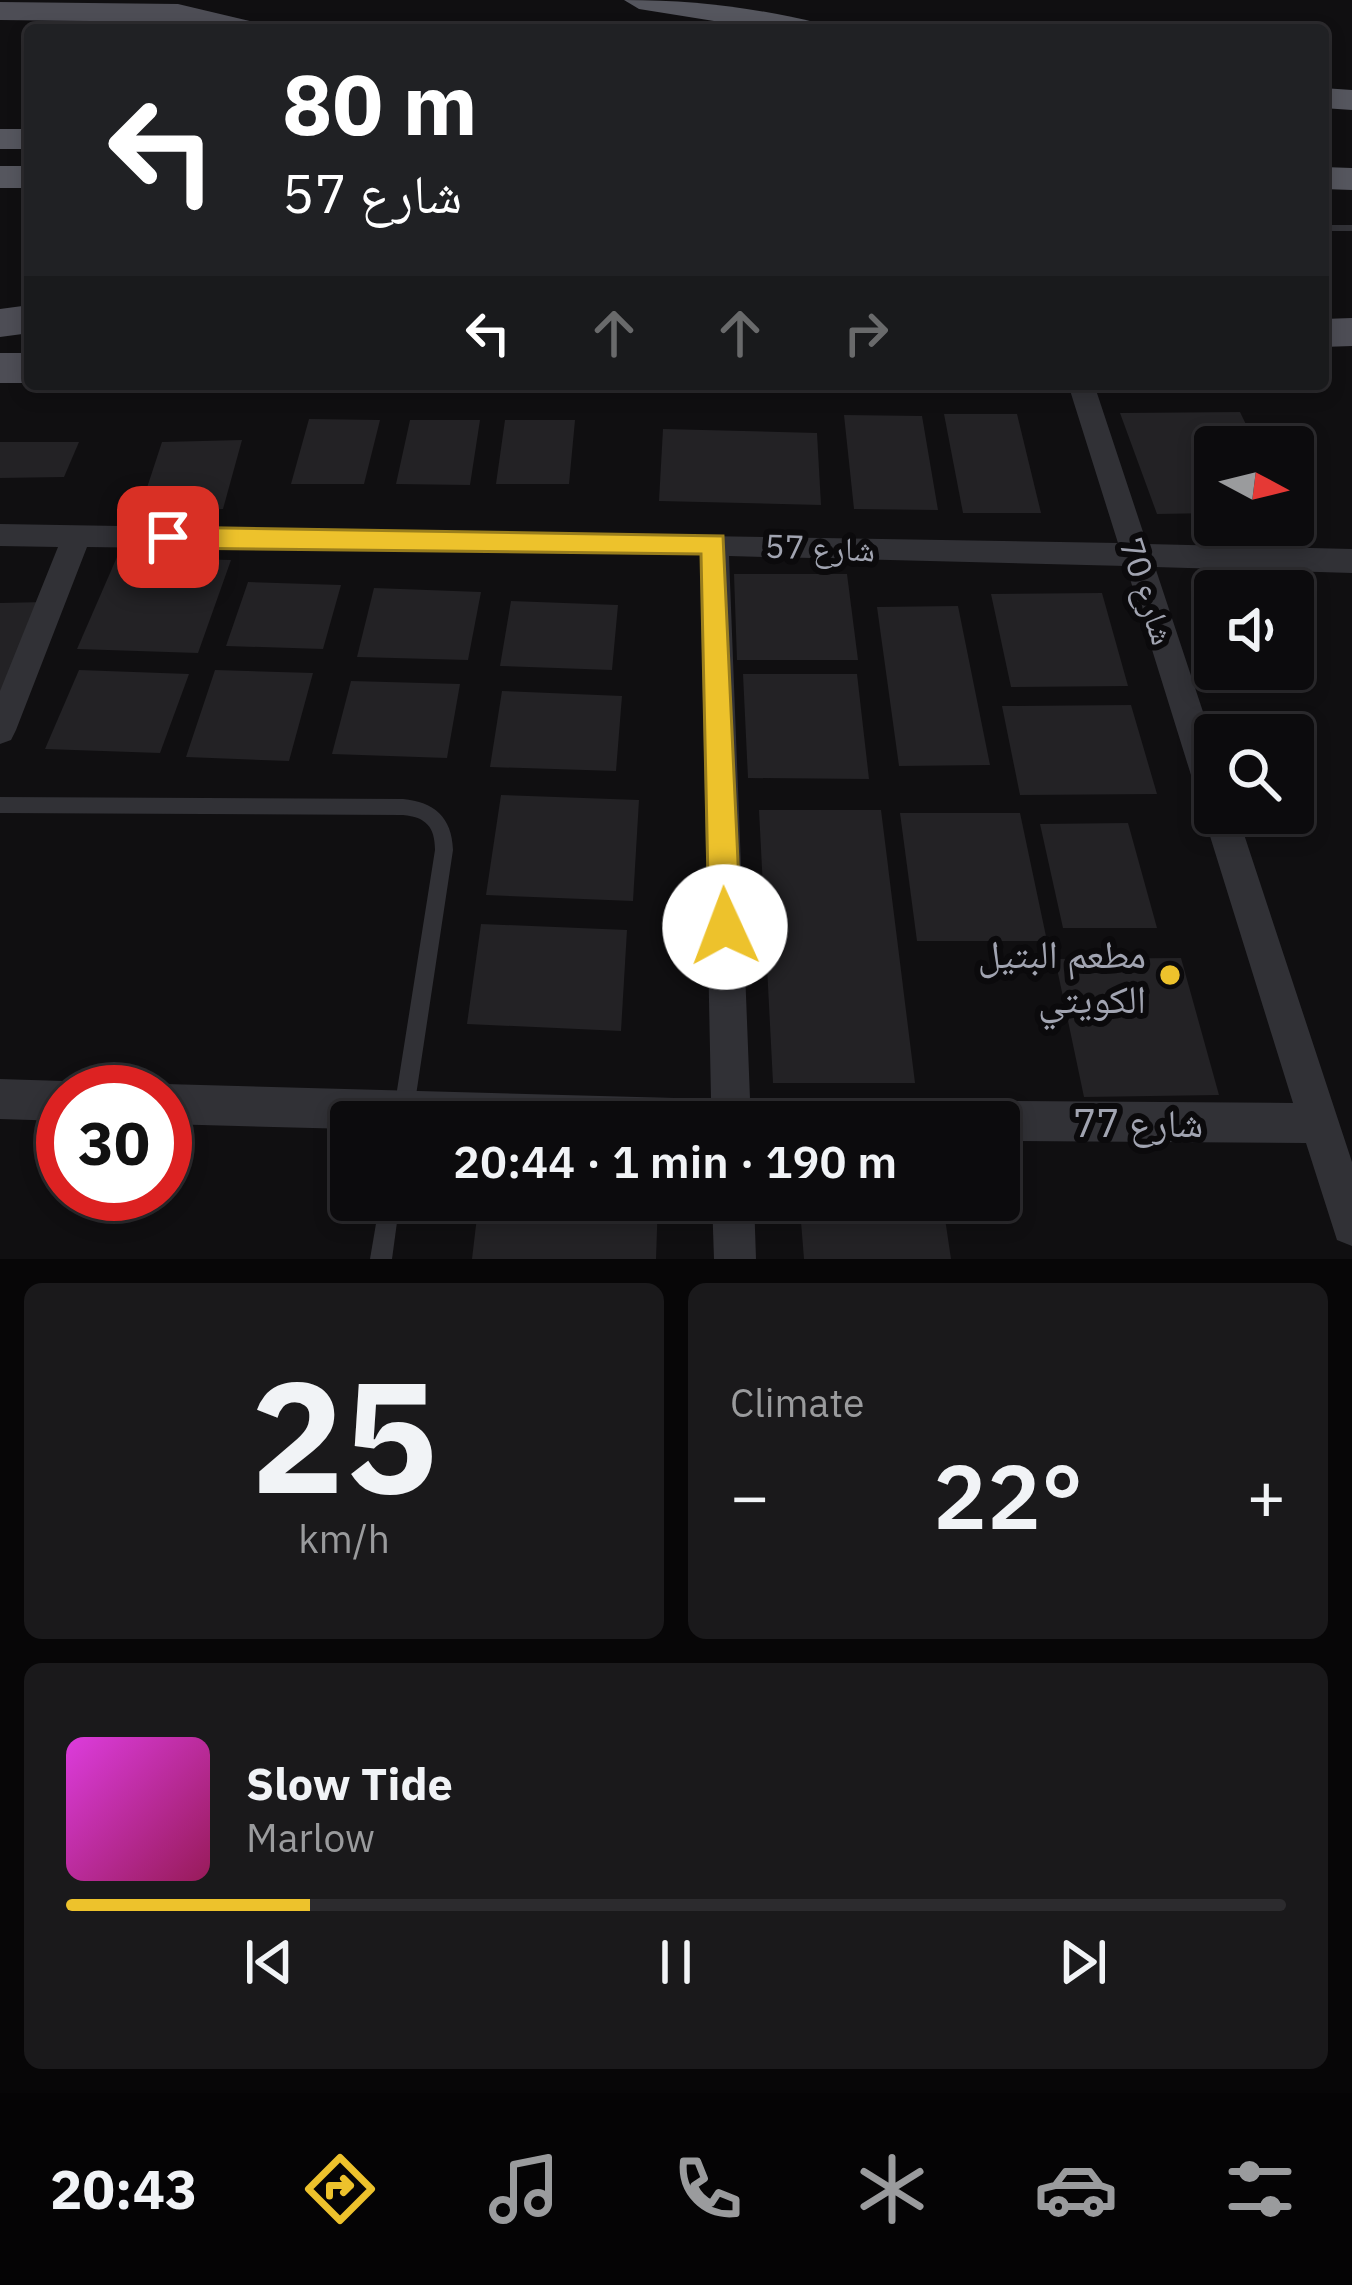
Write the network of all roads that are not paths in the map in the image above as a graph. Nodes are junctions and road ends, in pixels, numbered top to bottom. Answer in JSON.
{"nodes":[{"id":1,"x":639,"y":0,"type":"edge"},
{"id":2,"x":9,"y":12,"type":"edge"},
{"id":3,"x":223,"y":24,"type":"edge"},
{"id":4,"x":783,"y":24,"type":"edge"},
{"id":5,"x":1083,"y":390,"type":"edge"},
{"id":6,"x":0,"y":536,"type":"edge"},
{"id":7,"x":76,"y":536,"type":"junction"},
{"id":8,"x":714,"y":544,"type":"junction"},
{"id":9,"x":1138,"y":556,"type":"junction"},
{"id":10,"x":1352,"y":561,"type":"edge"},
{"id":11,"x":0,"y":730,"type":"edge"},
{"id":12,"x":1194,"y":731,"type":"edge"},
{"id":13,"x":0,"y":805,"type":"edge"},
{"id":14,"x":1227,"y":834,"type":"edge"},
{"id":15,"x":0,"y":1099,"type":"edge"},
{"id":16,"x":36,"y":1100,"type":"edge"},
{"id":17,"x":405,"y":1101,"type":"edge"},
{"id":18,"x":730,"y":1101,"type":"edge"},
{"id":19,"x":192,"y":1105,"type":"edge"},
{"id":20,"x":330,"y":1112,"type":"edge"},
{"id":21,"x":1020,"y":1121,"type":"edge"},
{"id":22,"x":1319,"y":1123,"type":"junction"},
{"id":23,"x":387,"y":1221,"type":"edge"},
{"id":24,"x":734,"y":1221,"type":"edge"},
{"id":25,"x":1352,"y":1226,"type":"edge"},
{"id":26,"x":381,"y":1259,"type":"edge"},
{"id":27,"x":735,"y":1259,"type":"edge"}],
"edges":[{"from":1,"to":4,"type":"highway"},
{"from":2,"to":3,"type":"main road"},
{"from":5,"to":9,"type":"street","name":"شارع 70"},
{"from":6,"to":7,"type":"street","name":"شارع 57"},
{"from":7,"to":8,"type":"street","name":"شارع 57"},
{"from":7,"to":11,"type":"street"},
{"from":8,"to":9,"type":"street","name":"شارع 57"},
{"from":8,"to":18,"type":"street"},
{"from":9,"to":10,"type":"street","name":"شارع 57"},
{"from":9,"to":12,"type":"street","name":"شارع 70"},
{"from":13,"to":17,"type":"lane"},
{"from":14,"to":22,"type":"street"},
{"from":15,"to":16,"type":"street"},
{"from":19,"to":20,"type":"street","name":"شارع 77"},
{"from":21,"to":22,"type":"street","name":"شارع 77"},
{"from":22,"to":25,"type":"street"},
{"from":23,"to":26,"type":"lane"},
{"from":24,"to":27,"type":"street"}]}
